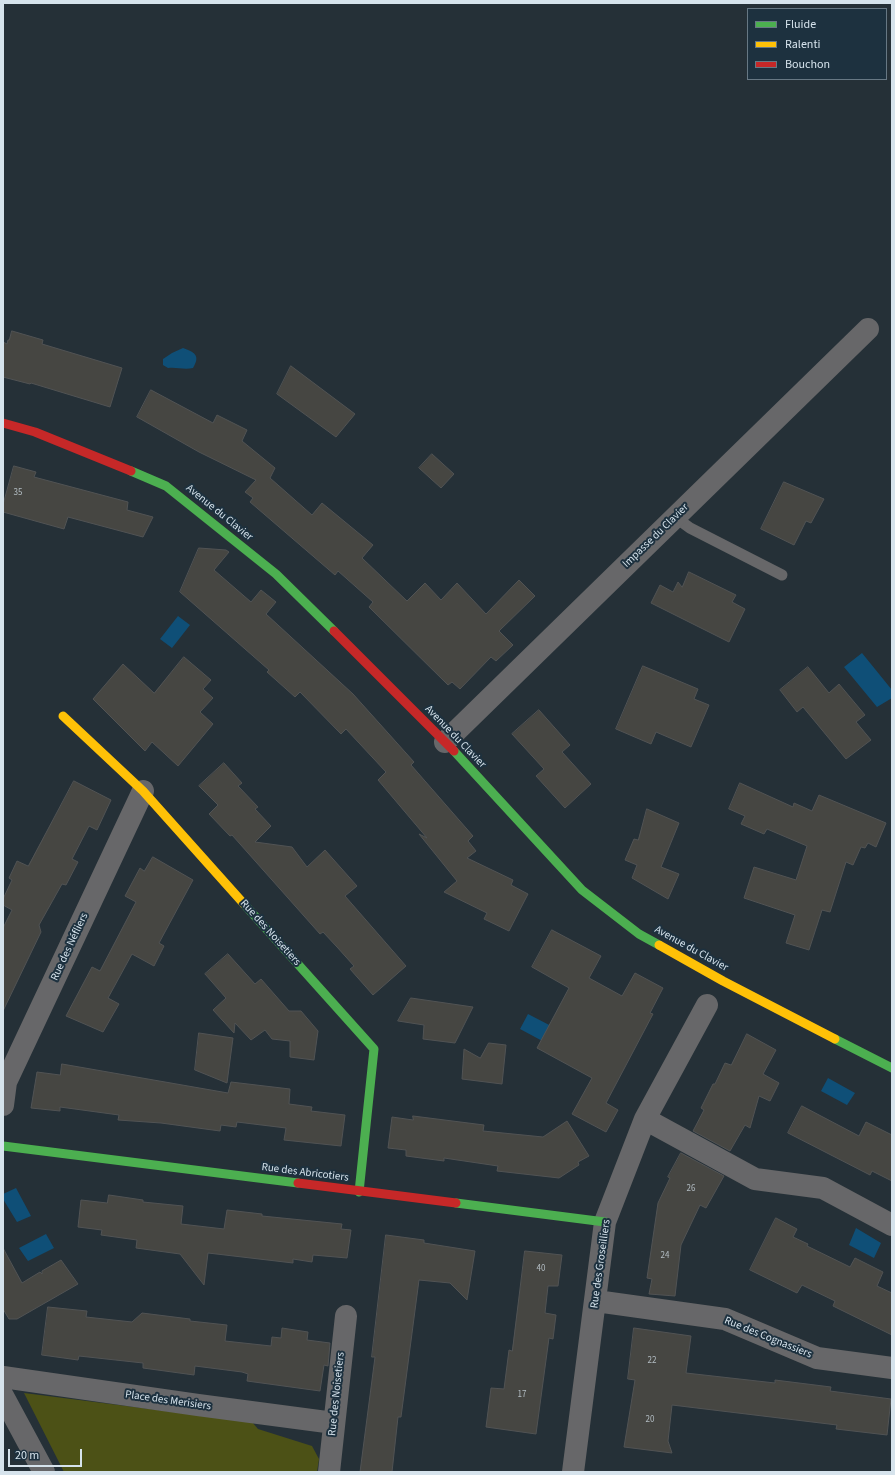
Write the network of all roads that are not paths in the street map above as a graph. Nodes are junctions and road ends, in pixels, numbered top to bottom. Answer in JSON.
{"nodes":[{"id":1,"x":868,"y":329,"type":"dead end"},
{"id":2,"x":3,"y":422,"type":"edge"},
{"id":3,"x":675,"y":517,"type":"junction"},
{"id":4,"x":782,"y":575,"type":"dead end"},
{"id":5,"x":63,"y":716,"type":"dead end"},
{"id":6,"x":445,"y":742,"type":"junction"},
{"id":7,"x":144,"y":791,"type":"junction"},
{"id":8,"x":707,"y":1005,"type":"dead end"},
{"id":9,"x":892,"y":1068,"type":"edge"},
{"id":10,"x":3,"y":1105,"type":"edge"},
{"id":11,"x":646,"y":1119,"type":"junction"},
{"id":12,"x":3,"y":1146,"type":"edge"},
{"id":13,"x":359,"y":1192,"type":"junction"},
{"id":14,"x":605,"y":1222,"type":"junction"},
{"id":15,"x":892,"y":1225,"type":"edge"},
{"id":16,"x":596,"y":1301,"type":"junction"},
{"id":17,"x":346,"y":1316,"type":"dead end"},
{"id":18,"x":892,"y":1368,"type":"edge"},
{"id":19,"x":3,"y":1377,"type":"edge"},
{"id":20,"x":3,"y":1396,"type":"edge"},
{"id":21,"x":334,"y":1423,"type":"junction"},
{"id":22,"x":44,"y":1472,"type":"edge"},
{"id":23,"x":329,"y":1472,"type":"edge"},
{"id":24,"x":573,"y":1472,"type":"edge"}],
"edges":[{"from":1,"to":3,"type":"street","name":"Impasse du Clavier"},
{"from":2,"to":6,"type":"street","name":"Avenue du Clavier"},
{"from":3,"to":4,"type":"lane"},
{"from":3,"to":6,"type":"street","name":"Impasse du Clavier"},
{"from":5,"to":7,"type":"street","name":"Rue des Noisetiers"},
{"from":6,"to":9,"type":"street","name":"Avenue du Clavier"},
{"from":7,"to":10,"type":"street","name":"Rue des Néfliers"},
{"from":7,"to":13,"type":"street","name":"Rue des Noisetiers"},
{"from":8,"to":11,"type":"street","name":"Rue des Groseilliers"},
{"from":11,"to":14,"type":"street","name":"Rue des Groseilliers"},
{"from":11,"to":15,"type":"street"},
{"from":12,"to":13,"type":"street","name":"Rue des Abricotiers"},
{"from":13,"to":14,"type":"street","name":"Rue des Abricotiers"},
{"from":14,"to":16,"type":"street","name":"Rue des Groseilliers"},
{"from":16,"to":18,"type":"street","name":"Rue des Cognassiers"},
{"from":16,"to":24,"type":"street","name":"Rue des Groseilliers"},
{"from":17,"to":21,"type":"street","name":"Rue des Noisetiers"},
{"from":19,"to":21,"type":"street","name":"Place des Merisiers"},
{"from":20,"to":22,"type":"street"},
{"from":21,"to":23,"type":"street","name":"Rue des Noisetiers"}]}
